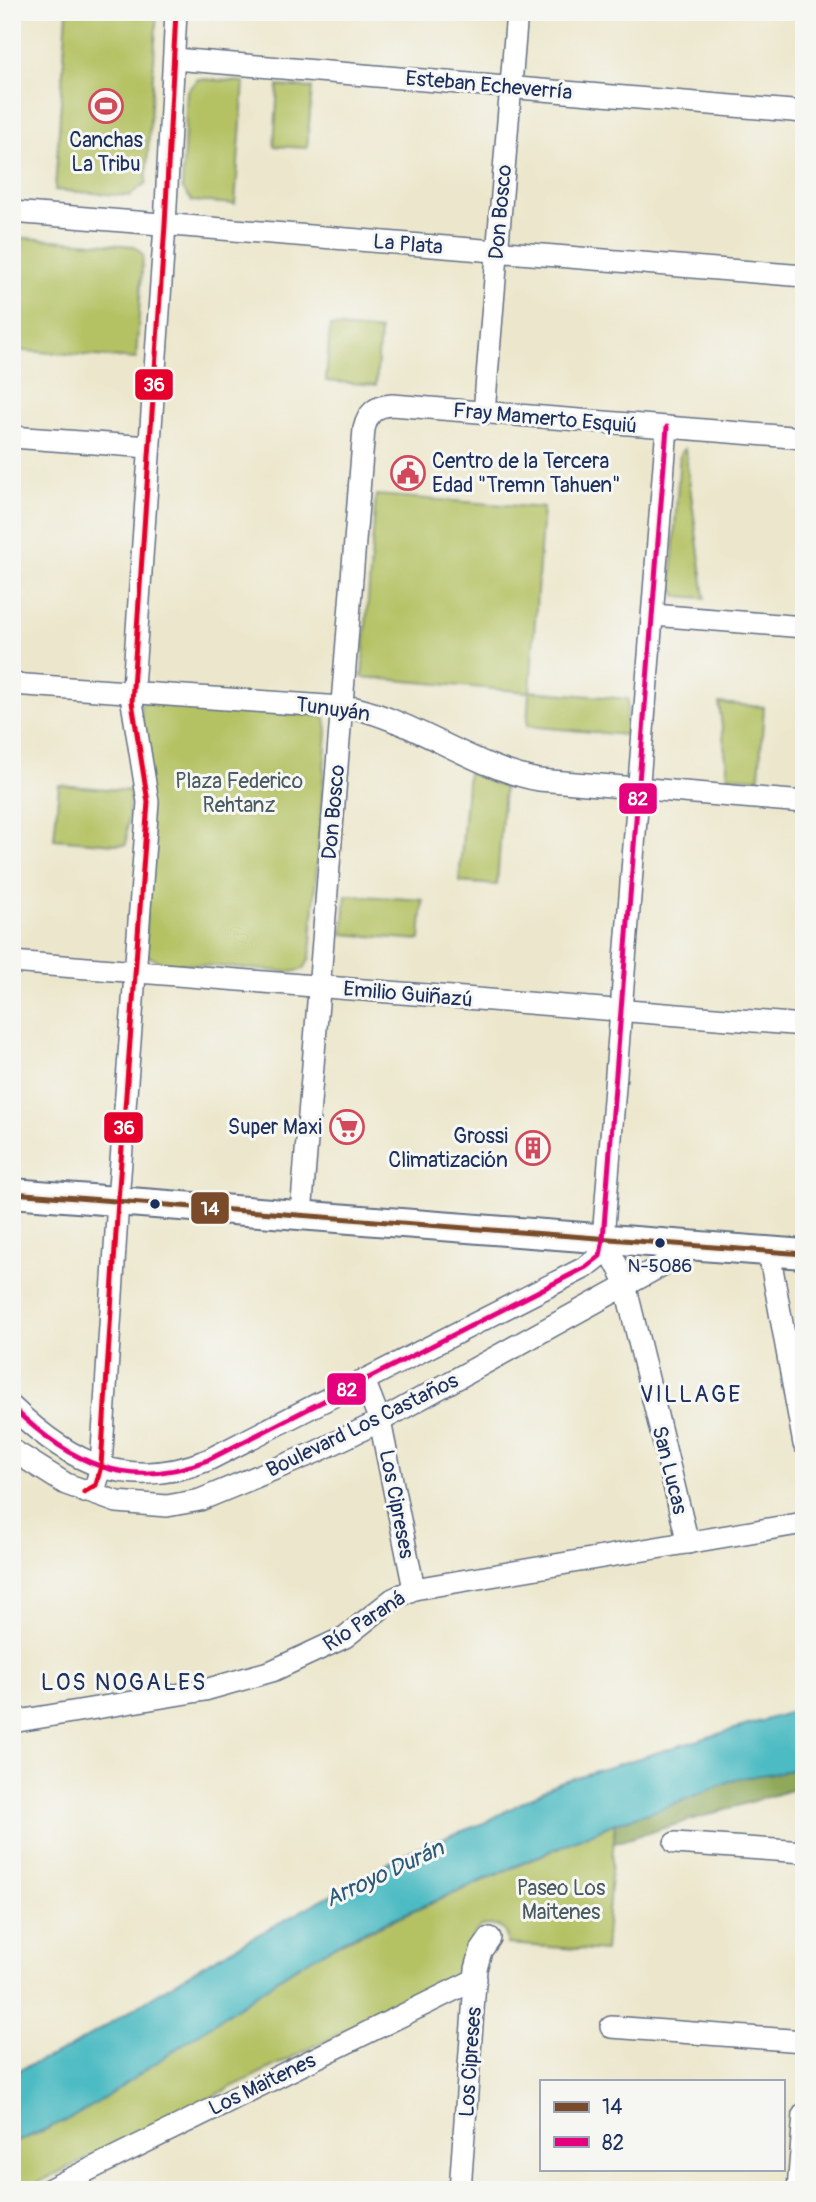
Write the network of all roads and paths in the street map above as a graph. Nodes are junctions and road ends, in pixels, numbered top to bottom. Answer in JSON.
{"nodes":[{"id":1,"x":176,"y":12,"type":"edge"},
{"id":2,"x":517,"y":12,"type":"edge"},
{"id":3,"x":174,"y":59,"type":"junction"},
{"id":4,"x":511,"y":87,"type":"junction"},
{"id":5,"x":804,"y":111,"type":"edge"},
{"id":6,"x":12,"y":212,"type":"edge"},
{"id":7,"x":164,"y":225,"type":"junction"},
{"id":8,"x":497,"y":252,"type":"junction"},
{"id":9,"x":804,"y":276,"type":"edge"},
{"id":10,"x":372,"y":411,"type":"joint"},
{"id":11,"x":484,"y":413,"type":"junction"},
{"id":12,"x":667,"y":427,"type":"junction"},
{"id":13,"x":12,"y":437,"type":"edge"},
{"id":14,"x":804,"y":438,"type":"edge"},
{"id":15,"x":149,"y":447,"type":"junction"},
{"id":16,"x":653,"y":615,"type":"junction"},
{"id":17,"x":804,"y":627,"type":"edge"},
{"id":18,"x":12,"y":684,"type":"edge"},
{"id":19,"x":132,"y":692,"type":"junction"},
{"id":20,"x":342,"y":706,"type":"junction"},
{"id":21,"x":640,"y":788,"type":"junction"},
{"id":22,"x":804,"y":802,"type":"edge"},
{"id":23,"x":12,"y":962,"type":"edge"},
{"id":24,"x":135,"y":972,"type":"junction"},
{"id":25,"x":319,"y":987,"type":"junction"},
{"id":26,"x":621,"y":1011,"type":"junction"},
{"id":27,"x":804,"y":1025,"type":"edge"},
{"id":28,"x":12,"y":1193,"type":"edge"},
{"id":29,"x":118,"y":1201,"type":"junction"},
{"id":30,"x":301,"y":1215,"type":"junction"},
{"id":31,"x":603,"y":1239,"type":"junction"},
{"id":32,"x":698,"y":1246,"type":"junction"},
{"id":33,"x":769,"y":1252,"type":"junction"},
{"id":34,"x":804,"y":1254,"type":"edge"},
{"id":35,"x":569,"y":1276,"type":"junction"},
{"id":36,"x":625,"y":1286,"type":"junction"},
{"id":37,"x":586,"y":1307,"type":"junction"},
{"id":38,"x":364,"y":1380,"type":"junction"},
{"id":39,"x":12,"y":1406,"type":"edge"},
{"id":40,"x":380,"y":1421,"type":"junction"},
{"id":41,"x":804,"y":1444,"type":"edge"},
{"id":42,"x":12,"y":1450,"type":"edge"},
{"id":43,"x":101,"y":1466,"type":"junction"},
{"id":44,"x":84,"y":1492,"type":"junction"},
{"id":45,"x":804,"y":1522,"type":"edge"},
{"id":46,"x":688,"y":1542,"type":"junction"},
{"id":47,"x":414,"y":1589,"type":"junction"},
{"id":48,"x":12,"y":1721,"type":"edge"},
{"id":49,"x":675,"y":1843,"type":"dead end"},
{"id":50,"x":804,"y":1853,"type":"edge"},
{"id":51,"x":491,"y":1938,"type":"dead end"},
{"id":52,"x":476,"y":1979,"type":"junction"},
{"id":53,"x":611,"y":2027,"type":"dead end"},
{"id":54,"x":804,"y":2041,"type":"edge"},
{"id":55,"x":804,"y":2114,"type":"edge"},
{"id":56,"x":48,"y":2190,"type":"edge"},
{"id":57,"x":460,"y":2190,"type":"edge"},
{"id":58,"x":798,"y":2190,"type":"edge"}],
"edges":[{"from":1,"to":3,"type":"street"},
{"from":2,"to":4,"type":"street","name":"Don Bosco"},
{"from":3,"to":4,"type":"street","name":"Esteban Echeverría"},
{"from":3,"to":7,"type":"street"},
{"from":4,"to":5,"type":"street","name":"Esteban Echeverría"},
{"from":4,"to":8,"type":"street","name":"Don Bosco"},
{"from":6,"to":7,"type":"street","name":"La Plata"},
{"from":7,"to":8,"type":"street","name":"La Plata"},
{"from":7,"to":15,"type":"street"},
{"from":8,"to":9,"type":"street","name":"La Plata"},
{"from":8,"to":11,"type":"street","name":"Don Bosco"},
{"from":10,"to":11,"type":"street","name":"Fray Mamerto Esquiú"},
{"from":10,"to":20,"type":"street","name":"Don Bosco"},
{"from":11,"to":12,"type":"street","name":"Fray Mamerto Esquiú"},
{"from":12,"to":14,"type":"street","name":"Fray Mamerto Esquiú"},
{"from":12,"to":16,"type":"street"},
{"from":13,"to":15,"type":"street"},
{"from":15,"to":19,"type":"street"},
{"from":16,"to":17,"type":"street"},
{"from":16,"to":21,"type":"street"},
{"from":18,"to":19,"type":"street","name":"Tunuyán"},
{"from":19,"to":20,"type":"street","name":"Tunuyán"},
{"from":19,"to":24,"type":"street"},
{"from":20,"to":21,"type":"street","name":"Tunuyán"},
{"from":20,"to":25,"type":"street","name":"Don Bosco"},
{"from":21,"to":22,"type":"street","name":"Tunuyán"},
{"from":21,"to":26,"type":"street"},
{"from":23,"to":24,"type":"street","name":"Emilio Guiñazú"},
{"from":24,"to":25,"type":"street","name":"Emilio Guiñazú"},
{"from":24,"to":29,"type":"street"},
{"from":25,"to":26,"type":"street","name":"Emilio Guiñazú"},
{"from":25,"to":30,"type":"street","name":"Don Bosco"},
{"from":26,"to":27,"type":"street","name":"Emilio Guiñazú"},
{"from":26,"to":31,"type":"street"},
{"from":28,"to":29,"type":"main road"},
{"from":29,"to":30,"type":"main road"},
{"from":29,"to":43,"type":"street"},
{"from":30,"to":31,"type":"main road"},
{"from":31,"to":32,"type":"main road"},
{"from":31,"to":35,"type":"street","name":"Boulevard Los Castaños"},
{"from":31,"to":36,"type":"street","name":"San Lucas"},
{"from":32,"to":33,"type":"main road"},
{"from":32,"to":36,"type":"street","name":"Boulevard Los Castaños"},
{"from":33,"to":34,"type":"main road"},
{"from":33,"to":41,"type":"street"},
{"from":35,"to":37,"type":"street"},
{"from":35,"to":38,"type":"street","name":"Boulevard Los Castaños"},
{"from":36,"to":37,"type":"street","name":"Boulevard Los Castaños"},
{"from":36,"to":46,"type":"street","name":"San Lucas"},
{"from":37,"to":40,"type":"street","name":"Boulevard Los Castaños"},
{"from":38,"to":40,"type":"street","name":"Los Cipreses"},
{"from":38,"to":43,"type":"street","name":"Boulevard Los Castaños"},
{"from":39,"to":43,"type":"street","name":"Boulevard Los Castaños"},
{"from":40,"to":44,"type":"street","name":"Boulevard Los Castaños"},
{"from":40,"to":47,"type":"street","name":"Los Cipreses"},
{"from":42,"to":44,"type":"street","name":"Boulevard Los Castaños"},
{"from":43,"to":44,"type":"street"},
{"from":45,"to":46,"type":"street","name":"Río Paraná"},
{"from":46,"to":47,"type":"street","name":"Río Paraná"},
{"from":47,"to":48,"type":"street","name":"Río Paraná"},
{"from":49,"to":50,"type":"street"},
{"from":51,"to":52,"type":"street","name":"Los Cipreses"},
{"from":52,"to":56,"type":"street","name":"Los Maitenes"},
{"from":52,"to":57,"type":"street","name":"Los Cipreses"},
{"from":53,"to":54,"type":"street"},
{"from":55,"to":58,"type":"street"}]}
